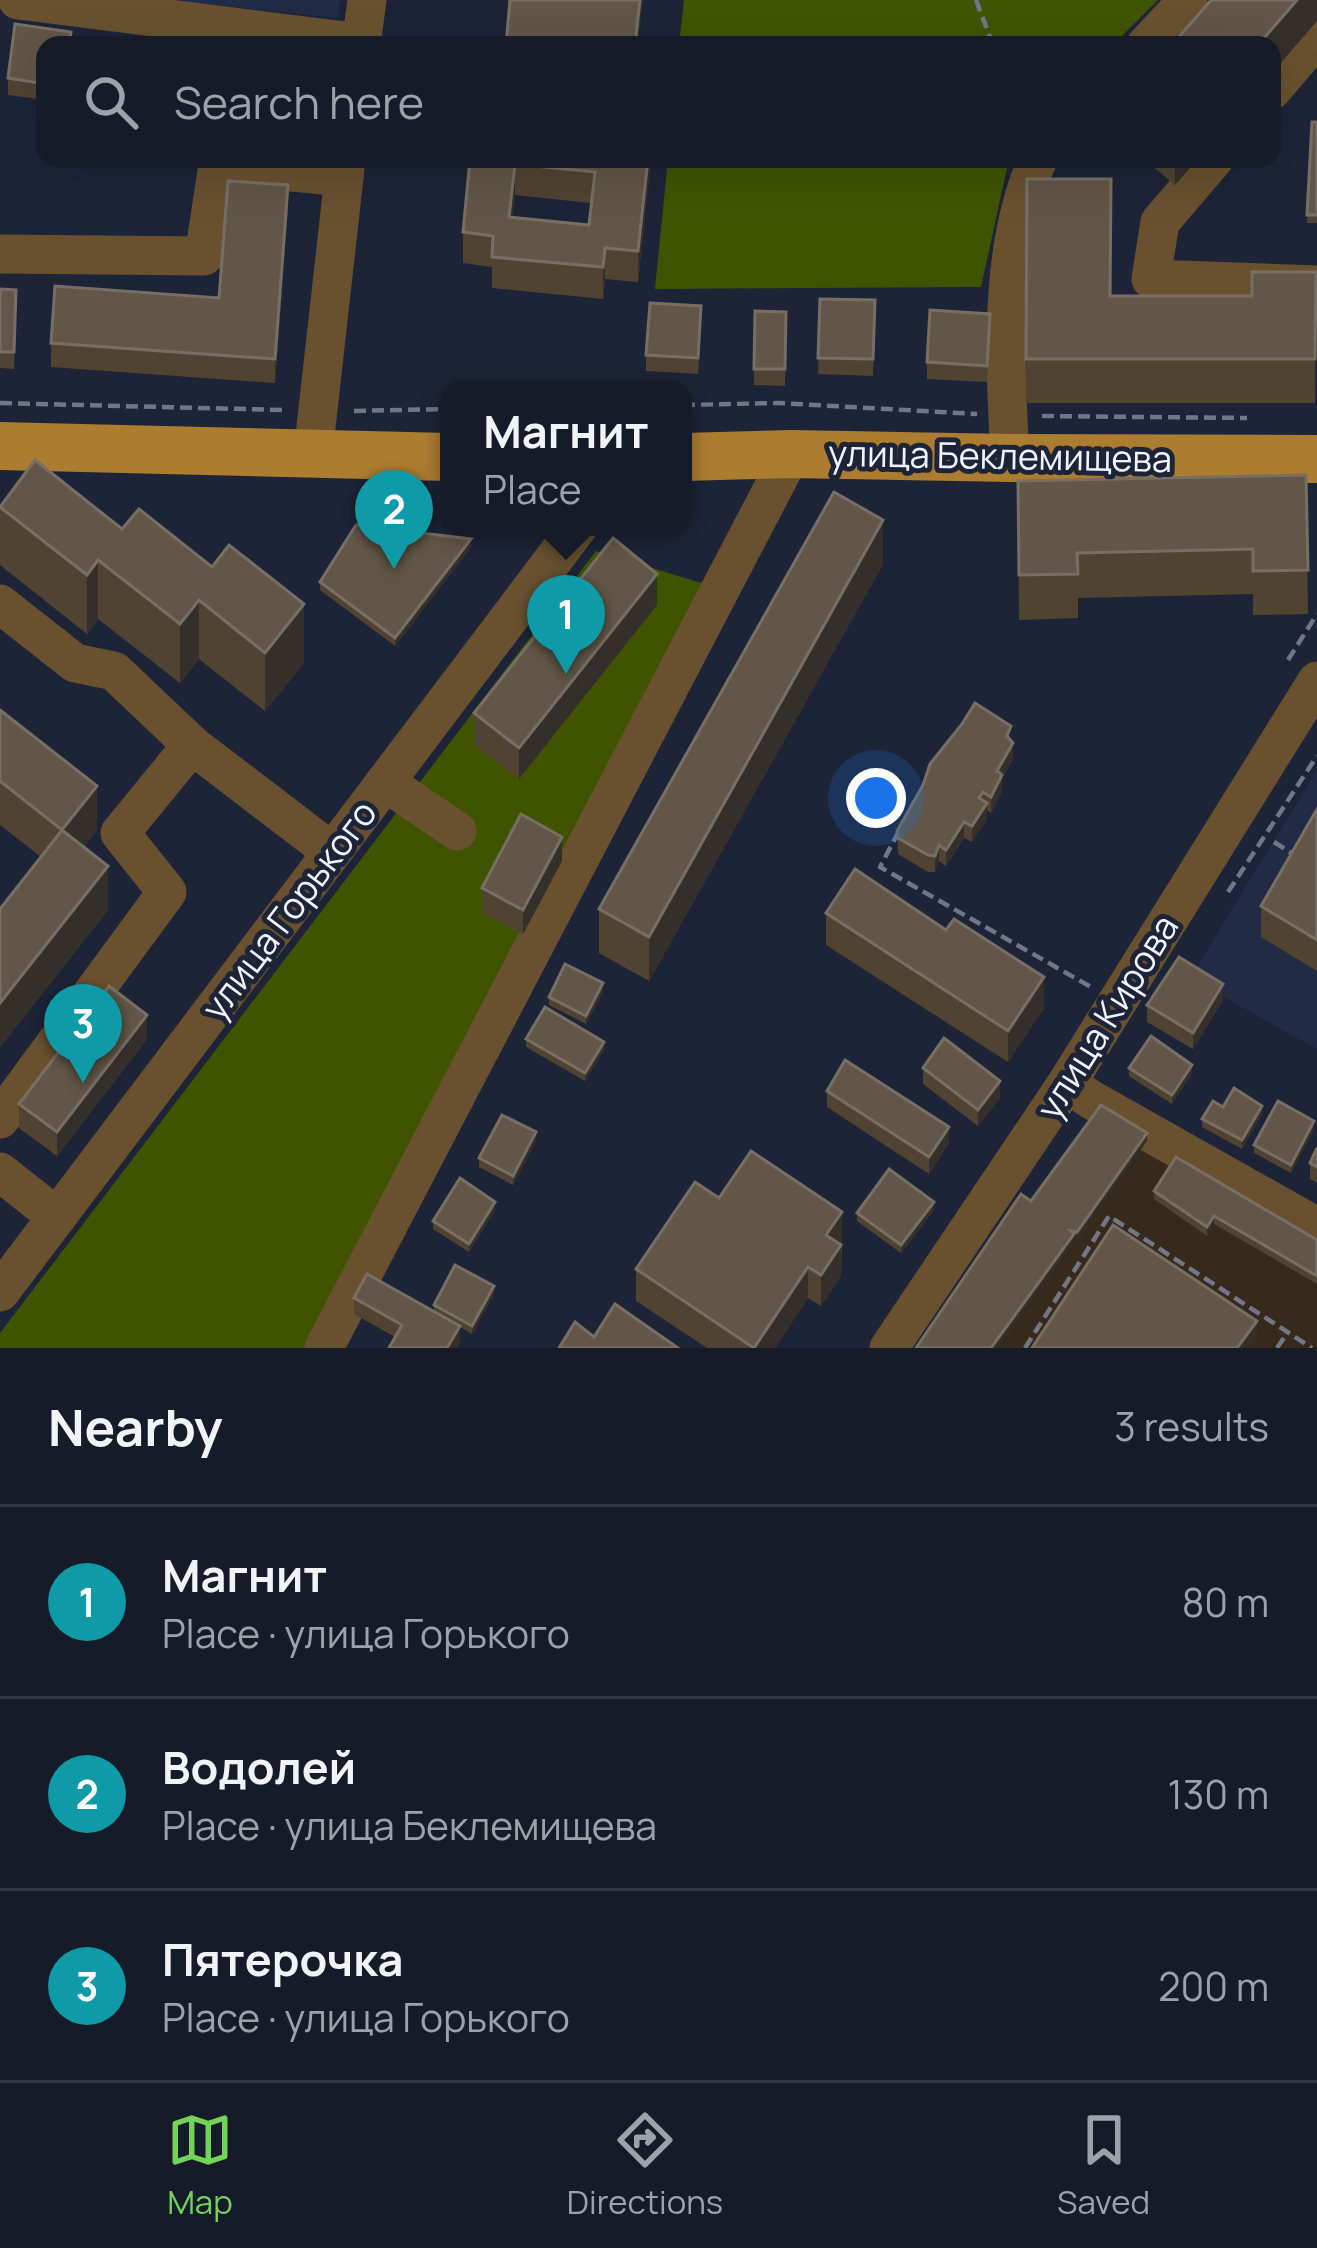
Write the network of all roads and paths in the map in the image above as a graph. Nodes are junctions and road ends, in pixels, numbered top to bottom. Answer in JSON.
{"nodes":[{"id":1,"x":18,"y":0,"type":"edge"},
{"id":2,"x":368,"y":0,"type":"edge"},
{"id":3,"x":976,"y":0,"type":"edge"},
{"id":4,"x":1188,"y":0,"type":"edge"},
{"id":5,"x":299,"y":36,"type":"edge"},
{"id":6,"x":362,"y":36,"type":"edge"},
{"id":7,"x":990,"y":36,"type":"edge"},
{"id":8,"x":1154,"y":36,"type":"edge"},
{"id":9,"x":1317,"y":37,"type":"edge"},
{"id":10,"x":1281,"y":79,"type":"edge"},
{"id":11,"x":218,"y":168,"type":"edge"},
{"id":12,"x":345,"y":168,"type":"edge"},
{"id":13,"x":1035,"y":168,"type":"edge"},
{"id":14,"x":1206,"y":168,"type":"edge"},
{"id":15,"x":0,"y":254,"type":"edge"},
{"id":16,"x":1317,"y":285,"type":"edge"},
{"id":17,"x":0,"y":403,"type":"edge"},
{"id":18,"x":440,"y":411,"type":"edge"},
{"id":19,"x":315,"y":432,"type":"junction"},
{"id":20,"x":0,"y":446,"type":"edge"},
{"id":21,"x":791,"y":454,"type":"junction"},
{"id":22,"x":440,"y":455,"type":"edge"},
{"id":23,"x":692,"y":457,"type":"edge"},
{"id":24,"x":1010,"y":458,"type":"junction"},
{"id":25,"x":1317,"y":459,"type":"edge"},
{"id":26,"x":571,"y":536,"type":"edge"},
{"id":27,"x":0,"y":604,"type":"edge"},
{"id":28,"x":1317,"y":681,"type":"edge"},
{"id":29,"x":192,"y":745,"type":"junction"},
{"id":30,"x":385,"y":782,"type":"junction"},
{"id":31,"x":457,"y":831,"type":"dead end"},
{"id":32,"x":899,"y":832,"type":"edge"},
{"id":33,"x":1274,"y":842,"type":"dead end"},
{"id":34,"x":332,"y":852,"type":"junction"},
{"id":35,"x":1306,"y":859,"type":"edge"},
{"id":36,"x":1091,"y":987,"type":"dead end"},
{"id":37,"x":1067,"y":1083,"type":"junction"},
{"id":38,"x":0,"y":1119,"type":"edge"},
{"id":39,"x":0,"y":1172,"type":"edge"},
{"id":40,"x":57,"y":1217,"type":"junction"},
{"id":41,"x":1317,"y":1227,"type":"edge"},
{"id":42,"x":0,"y":1292,"type":"edge"},
{"id":43,"x":1288,"y":1332,"type":"junction"},
{"id":44,"x":324,"y":1348,"type":"edge"},
{"id":45,"x":889,"y":1348,"type":"edge"},
{"id":46,"x":1025,"y":1348,"type":"edge"},
{"id":47,"x":1277,"y":1348,"type":"edge"},
{"id":48,"x":1312,"y":1348,"type":"edge"}],
"edges":[{"from":1,"to":5,"type":"street"},
{"from":2,"to":6,"type":"street"},
{"from":3,"to":7,"type":"path"},
{"from":4,"to":8,"type":"street"},
{"from":9,"to":10,"type":"street"},
{"from":11,"to":15,"type":"street"},
{"from":12,"to":19,"type":"street"},
{"from":13,"to":24,"type":"street"},
{"from":14,"to":16,"type":"street"},
{"from":17,"to":19,"type":"path"},
{"from":18,"to":19,"type":"path"},
{"from":19,"to":20,"type":"main road"},
{"from":19,"to":22,"type":"main road"},
{"from":21,"to":23,"type":"main road","name":"улица Беклемищева"},
{"from":21,"to":24,"type":"main road","name":"улица Беклемищева"},
{"from":21,"to":44,"type":"street"},
{"from":24,"to":25,"type":"main road","name":"улица Беклемищева"},
{"from":26,"to":30,"type":"street","name":"улица Горького"},
{"from":27,"to":29,"type":"street"},
{"from":28,"to":37,"type":"street","name":"улица Кирова"},
{"from":29,"to":34,"type":"street"},
{"from":29,"to":38,"type":"street"},
{"from":30,"to":31,"type":"street"},
{"from":30,"to":34,"type":"street","name":"улица Горького"},
{"from":32,"to":36,"type":"path"},
{"from":33,"to":35,"type":"path"},
{"from":34,"to":40,"type":"street","name":"улица Горького"},
{"from":37,"to":41,"type":"street"},
{"from":37,"to":45,"type":"street","name":"улица Кирова"},
{"from":39,"to":40,"type":"street"},
{"from":40,"to":42,"type":"street","name":"улица Горького"},
{"from":43,"to":46,"type":"path"},
{"from":43,"to":47,"type":"path"},
{"from":43,"to":48,"type":"path"}]}
